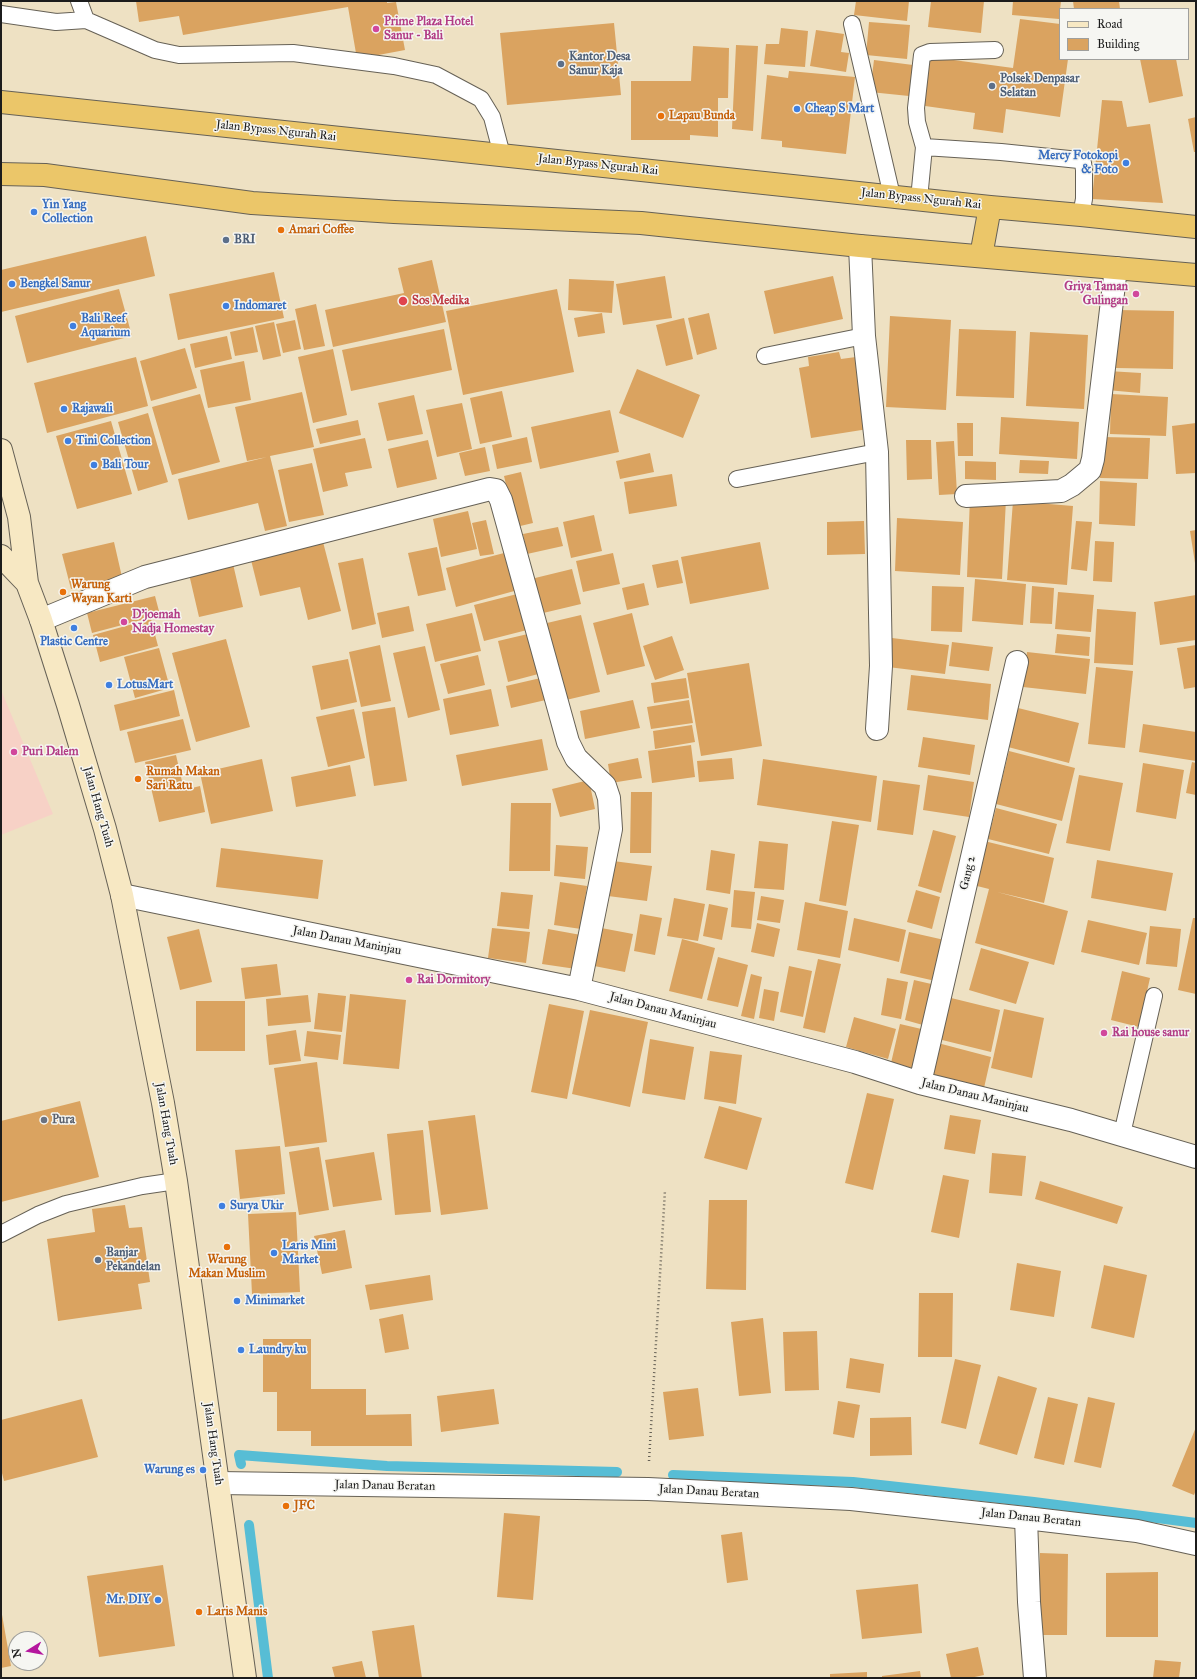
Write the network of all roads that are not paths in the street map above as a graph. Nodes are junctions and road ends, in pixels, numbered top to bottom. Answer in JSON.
{"nodes":[{"id":1,"x":79,"y":1,"type":"edge"},
{"id":2,"x":1,"y":14,"type":"edge"},
{"id":3,"x":86,"y":20,"type":"junction"},
{"id":4,"x":852,"y":24,"type":"dead end"},
{"id":5,"x":995,"y":50,"type":"dead end"},
{"id":6,"x":1,"y":102,"type":"edge"},
{"id":7,"x":924,"y":147,"type":"junction"},
{"id":8,"x":502,"y":155,"type":"junction"},
{"id":9,"x":1,"y":174,"type":"edge"},
{"id":10,"x":892,"y":196,"type":"junction"},
{"id":11,"x":919,"y":199,"type":"junction"},
{"id":12,"x":990,"y":207,"type":"junction"},
{"id":13,"x":1081,"y":215,"type":"junction"},
{"id":14,"x":1196,"y":227,"type":"edge"},
{"id":15,"x":860,"y":246,"type":"junction"},
{"id":16,"x":981,"y":256,"type":"junction"},
{"id":17,"x":1116,"y":268,"type":"junction"},
{"id":18,"x":1196,"y":275,"type":"edge"},
{"id":19,"x":864,"y":336,"type":"junction"},
{"id":20,"x":765,"y":356,"type":"dead end"},
{"id":21,"x":1,"y":450,"type":"edge"},
{"id":22,"x":877,"y":452,"type":"junction"},
{"id":23,"x":737,"y":480,"type":"dead end"},
{"id":24,"x":966,"y":496,"type":"dead end"},
{"id":25,"x":1,"y":556,"type":"edge"},
{"id":26,"x":27,"y":582,"type":"junction"},
{"id":27,"x":41,"y":620,"type":"junction"},
{"id":28,"x":1017,"y":662,"type":"dead end"},
{"id":29,"x":877,"y":729,"type":"dead end"},
{"id":30,"x":122,"y":895,"type":"junction"},
{"id":31,"x":579,"y":989,"type":"junction"},
{"id":32,"x":1154,"y":996,"type":"dead end"},
{"id":33,"x":920,"y":1083,"type":"junction"},
{"id":34,"x":1122,"y":1134,"type":"junction"},
{"id":35,"x":1196,"y":1157,"type":"edge"},
{"id":36,"x":176,"y":1180,"type":"junction"},
{"id":37,"x":1,"y":1234,"type":"edge"},
{"id":38,"x":218,"y":1483,"type":"junction"},
{"id":39,"x":1026,"y":1518,"type":"junction"},
{"id":40,"x":1196,"y":1544,"type":"edge"},
{"id":41,"x":245,"y":1678,"type":"edge"},
{"id":42,"x":1035,"y":1678,"type":"edge"}],
"edges":[{"from":1,"to":3,"type":"lane"},
{"from":2,"to":3,"type":"lane"},
{"from":3,"to":8,"type":"lane"},
{"from":4,"to":10,"type":"lane"},
{"from":5,"to":7,"type":"lane"},
{"from":6,"to":8,"type":"highway","name":"Jalan Bypass Ngurah Rai"},
{"from":7,"to":11,"type":"lane"},
{"from":7,"to":13,"type":"lane"},
{"from":8,"to":10,"type":"highway","name":"Jalan Bypass Ngurah Rai"},
{"from":9,"to":15,"type":"highway"},
{"from":10,"to":11,"type":"highway","name":"Jalan Bypass Ngurah Rai"},
{"from":11,"to":12,"type":"highway","name":"Jalan Bypass Ngurah Rai"},
{"from":12,"to":13,"type":"highway","name":"Jalan Bypass Ngurah Rai"},
{"from":12,"to":16,"type":"highway"},
{"from":13,"to":14,"type":"highway","name":"Jalan Bypass Ngurah Rai"},
{"from":15,"to":16,"type":"highway"},
{"from":15,"to":19,"type":"street"},
{"from":16,"to":17,"type":"highway"},
{"from":17,"to":18,"type":"highway"},
{"from":17,"to":24,"type":"street"},
{"from":19,"to":20,"type":"lane"},
{"from":19,"to":22,"type":"street"},
{"from":21,"to":26,"type":"main road","name":"Jalan Hang Tuah"},
{"from":22,"to":23,"type":"lane"},
{"from":22,"to":29,"type":"street"},
{"from":25,"to":26,"type":"main road","name":"Jalan Hang Tuah"},
{"from":26,"to":27,"type":"main road","name":"Jalan Hang Tuah"},
{"from":27,"to":30,"type":"main road","name":"Jalan Hang Tuah"},
{"from":27,"to":31,"type":"street"},
{"from":28,"to":33,"type":"street","name":"Gang 2"},
{"from":30,"to":31,"type":"street","name":"Jalan Danau Maninjau"},
{"from":30,"to":36,"type":"main road","name":"Jalan Hang Tuah"},
{"from":31,"to":33,"type":"street","name":"Jalan Danau Maninjau"},
{"from":32,"to":34,"type":"lane"},
{"from":33,"to":34,"type":"street","name":"Jalan Danau Maninjau"},
{"from":34,"to":35,"type":"street","name":"Jalan Danau Maninjau"},
{"from":36,"to":37,"type":"lane"},
{"from":36,"to":38,"type":"main road","name":"Jalan Hang Tuah"},
{"from":38,"to":39,"type":"street","name":"Jalan Danau Beratan"},
{"from":38,"to":41,"type":"main road","name":"Jalan Hang Tuah"},
{"from":39,"to":40,"type":"street","name":"Jalan Danau Beratan"},
{"from":39,"to":42,"type":"street"}]}
